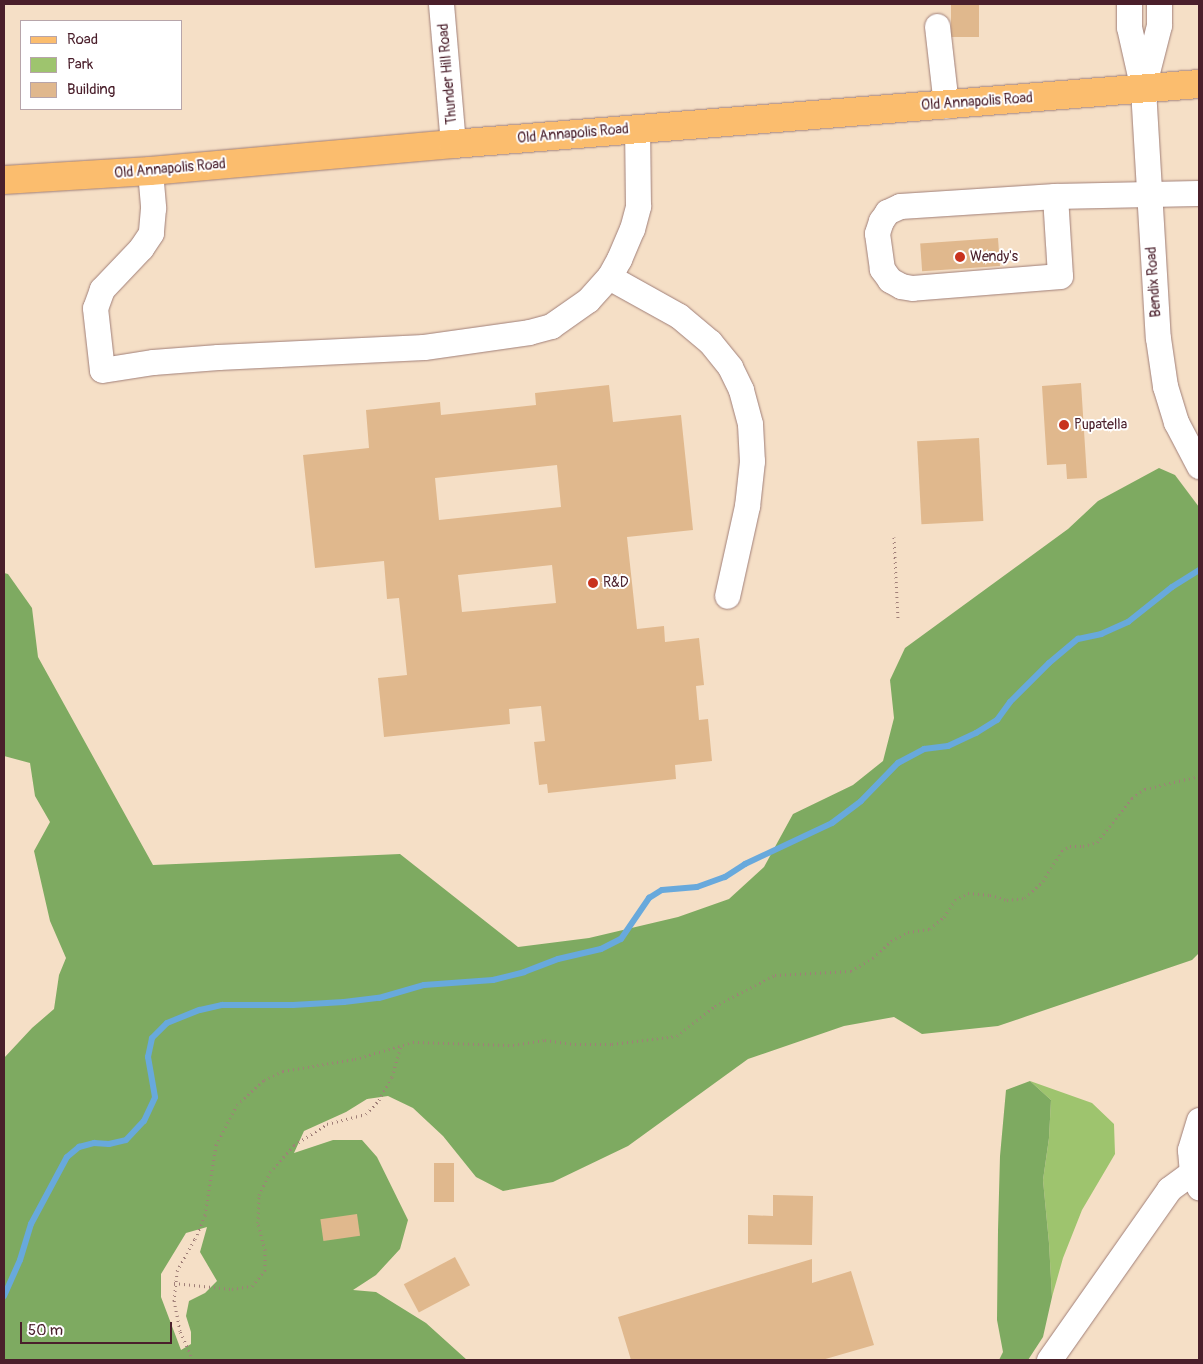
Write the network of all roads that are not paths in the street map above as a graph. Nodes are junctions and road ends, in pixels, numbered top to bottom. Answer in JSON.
{"nodes":[{"id":1,"x":441,"y":4,"type":"edge"},
{"id":2,"x":1129,"y":4,"type":"edge"},
{"id":3,"x":1159,"y":4,"type":"edge"},
{"id":4,"x":937,"y":26,"type":"dead end"},
{"id":5,"x":1199,"y":84,"type":"edge"},
{"id":6,"x":1143,"y":89,"type":"junction"},
{"id":7,"x":1199,"y":90,"type":"edge"},
{"id":8,"x":946,"y":105,"type":"junction"},
{"id":9,"x":637,"y":129,"type":"junction"},
{"id":10,"x":453,"y":144,"type":"junction"},
{"id":11,"x":150,"y":171,"type":"junction"},
{"id":12,"x":4,"y":180,"type":"edge"},
{"id":13,"x":1199,"y":193,"type":"edge"},
{"id":14,"x":1149,"y":195,"type":"junction"},
{"id":15,"x":1055,"y":196,"type":"junction"},
{"id":16,"x":609,"y":277,"type":"junction"},
{"id":17,"x":1192,"y":441,"type":"edge"},
{"id":18,"x":1199,"y":466,"type":"edge"},
{"id":19,"x":727,"y":596,"type":"dead end"},
{"id":20,"x":1199,"y":1120,"type":"edge"},
{"id":21,"x":1195,"y":1180,"type":"edge"},
{"id":22,"x":1049,"y":1360,"type":"edge"}],
"edges":[{"from":1,"to":10,"type":"street","name":"Thunder Hill Road"},
{"from":2,"to":6,"type":"street"},
{"from":3,"to":6,"type":"street"},
{"from":4,"to":8,"type":"street"},
{"from":5,"to":6,"type":"main road","name":"Old Annapolis Road"},
{"from":6,"to":7,"type":"main road","name":"Old Annapolis Road"},
{"from":6,"to":8,"type":"main road","name":"Old Annapolis Road"},
{"from":6,"to":14,"type":"street","name":"Bendix Road"},
{"from":8,"to":9,"type":"main road","name":"Old Annapolis Road"},
{"from":9,"to":10,"type":"main road","name":"Old Annapolis Road"},
{"from":9,"to":16,"type":"street"},
{"from":10,"to":11,"type":"main road","name":"Old Annapolis Road"},
{"from":11,"to":12,"type":"main road","name":"Old Annapolis Road"},
{"from":11,"to":16,"type":"street"},
{"from":13,"to":14,"type":"street"},
{"from":14,"to":15,"type":"street"},
{"from":14,"to":17,"type":"street","name":"Bendix Road"},
{"from":15,"to":15,"type":"street"},
{"from":16,"to":19,"type":"street"},
{"from":17,"to":18,"type":"street","name":"Bendix Road"},
{"from":20,"to":21,"type":"street"},
{"from":21,"to":22,"type":"street"}]}
